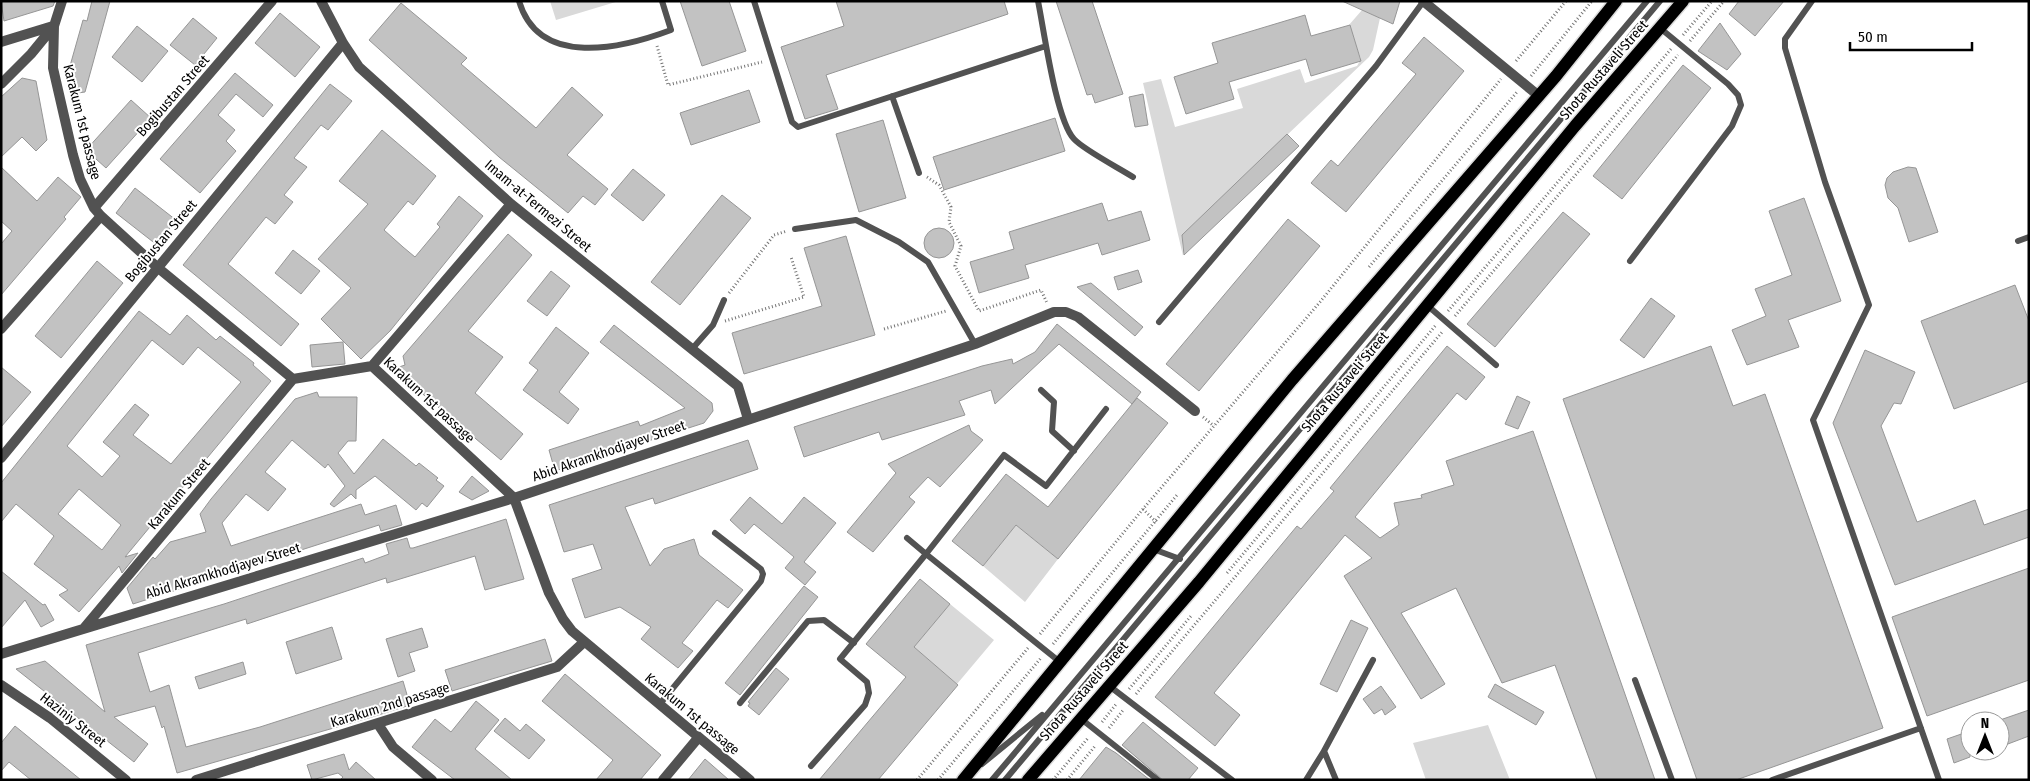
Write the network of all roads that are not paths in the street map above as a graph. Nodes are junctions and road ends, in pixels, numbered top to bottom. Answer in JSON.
{"nodes":[{"id":1,"x":62,"y":1,"type":"edge"},
{"id":2,"x":272,"y":1,"type":"edge"},
{"id":3,"x":321,"y":1,"type":"edge"},
{"id":4,"x":520,"y":1,"type":"edge"},
{"id":5,"x":662,"y":1,"type":"edge"},
{"id":6,"x":754,"y":1,"type":"edge"},
{"id":7,"x":1038,"y":1,"type":"edge"},
{"id":8,"x":1616,"y":1,"type":"edge"},
{"id":9,"x":1647,"y":1,"type":"edge"},
{"id":10,"x":1660,"y":1,"type":"edge"},
{"id":11,"x":1683,"y":1,"type":"edge"},
{"id":12,"x":1812,"y":1,"type":"edge"},
{"id":13,"x":1423,"y":2,"type":"edge"},
{"id":14,"x":54,"y":26,"type":"junction"},
{"id":15,"x":1660,"y":28,"type":"junction"},
{"id":16,"x":1,"y":42,"type":"edge"},
{"id":17,"x":343,"y":43,"type":"junction"},
{"id":18,"x":1046,"y":46,"type":"junction"},
{"id":19,"x":1,"y":84,"type":"edge"},
{"id":20,"x":892,"y":96,"type":"junction"},
{"id":21,"x":1539,"y":96,"type":"junction"},
{"id":22,"x":919,"y":174,"type":"road end"},
{"id":23,"x":1133,"y":177,"type":"dead end"},
{"id":24,"x":511,"y":204,"type":"junction"},
{"id":25,"x":97,"y":212,"type":"junction"},
{"id":26,"x":795,"y":229,"type":"road end"},
{"id":27,"x":2029,"y":237,"type":"edge"},
{"id":28,"x":2018,"y":241,"type":"dead end"},
{"id":29,"x":1630,"y":261,"type":"dead end"},
{"id":30,"x":157,"y":267,"type":"junction"},
{"id":31,"x":724,"y":300,"type":"road end"},
{"id":32,"x":1428,"y":306,"type":"junction"},
{"id":33,"x":1159,"y":322,"type":"dead end"},
{"id":34,"x":1,"y":330,"type":"edge"},
{"id":35,"x":975,"y":344,"type":"junction"},
{"id":36,"x":692,"y":349,"type":"junction"},
{"id":37,"x":1496,"y":365,"type":"dead end"},
{"id":38,"x":372,"y":366,"type":"junction"},
{"id":39,"x":293,"y":379,"type":"junction"},
{"id":40,"x":1040,"y":390,"type":"dead end"},
{"id":41,"x":1106,"y":409,"type":"dead end"},
{"id":42,"x":1195,"y":411,"type":"dead end"},
{"id":43,"x":748,"y":419,"type":"junction"},
{"id":44,"x":1074,"y":451,"type":"junction"},
{"id":45,"x":1,"y":458,"type":"edge"},
{"id":46,"x":514,"y":498,"type":"junction"},
{"id":47,"x":715,"y":533,"type":"dead end"},
{"id":48,"x":907,"y":538,"type":"dead end"},
{"id":49,"x":1152,"y":549,"type":"junction"},
{"id":50,"x":926,"y":554,"type":"junction"},
{"id":51,"x":1180,"y":558,"type":"junction"},
{"id":52,"x":1180,"y":571,"type":"junction"},
{"id":53,"x":85,"y":627,"type":"junction"},
{"id":54,"x":584,"y":642,"type":"junction"},
{"id":55,"x":854,"y":643,"type":"junction"},
{"id":56,"x":1,"y":654,"type":"edge"},
{"id":57,"x":1373,"y":660,"type":"dead end"},
{"id":58,"x":1060,"y":662,"type":"junction"},
{"id":59,"x":1635,"y":680,"type":"dead end"},
{"id":60,"x":1108,"y":685,"type":"junction"},
{"id":61,"x":1,"y":686,"type":"edge"},
{"id":62,"x":740,"y":703,"type":"dead end"},
{"id":63,"x":659,"y":705,"type":"junction"},
{"id":64,"x":1055,"y":705,"type":"junction"},
{"id":65,"x":1080,"y":718,"type":"junction"},
{"id":66,"x":378,"y":724,"type":"junction"},
{"id":67,"x":1921,"y":728,"type":"junction"},
{"id":68,"x":698,"y":738,"type":"junction"},
{"id":69,"x":1324,"y":751,"type":"junction"},
{"id":70,"x":811,"y":766,"type":"dead end"},
{"id":71,"x":964,"y":779,"type":"edge"},
{"id":72,"x":126,"y":780,"type":"edge"},
{"id":73,"x":196,"y":780,"type":"edge"},
{"id":74,"x":432,"y":780,"type":"edge"},
{"id":75,"x":663,"y":780,"type":"edge"},
{"id":76,"x":750,"y":780,"type":"edge"},
{"id":77,"x":992,"y":780,"type":"edge"},
{"id":78,"x":1005,"y":780,"type":"edge"},
{"id":79,"x":1028,"y":780,"type":"edge"},
{"id":80,"x":1158,"y":780,"type":"edge"},
{"id":81,"x":1232,"y":780,"type":"edge"},
{"id":82,"x":1306,"y":780,"type":"edge"},
{"id":83,"x":1336,"y":780,"type":"edge"},
{"id":84,"x":1672,"y":780,"type":"edge"},
{"id":85,"x":1772,"y":780,"type":"edge"},
{"id":86,"x":1939,"y":780,"type":"edge"}],
"edges":[{"from":1,"to":14,"type":"street"},
{"from":2,"to":25,"type":"street","name":"Bogibustаn Street"},
{"from":3,"to":17,"type":"street","name":"Imam-at-Termezi Street"},
{"from":4,"to":5,"type":"lane"},
{"from":6,"to":20,"type":"lane"},
{"from":7,"to":18,"type":"lane"},
{"from":8,"to":21,"type":"main road"},
{"from":9,"to":51,"type":"lane"},
{"from":10,"to":52,"type":"lane"},
{"from":11,"to":15,"type":"main road","name":"Shota Rustaveli Street"},
{"from":12,"to":67,"type":"lane"},
{"from":13,"to":21,"type":"street"},
{"from":13,"to":33,"type":"lane"},
{"from":14,"to":16,"type":"street"},
{"from":14,"to":19,"type":"street"},
{"from":14,"to":25,"type":"street","name":"Karakum 1st passage"},
{"from":15,"to":29,"type":"lane"},
{"from":15,"to":32,"type":"main road","name":"Shota Rustaveli Street"},
{"from":17,"to":24,"type":"street","name":"Imam-at-Termezi Street"},
{"from":17,"to":30,"type":"street","name":"Bogibustan Street"},
{"from":18,"to":20,"type":"lane"},
{"from":18,"to":23,"type":"lane"},
{"from":20,"to":22,"type":"lane"},
{"from":21,"to":49,"type":"main road"},
{"from":24,"to":36,"type":"street","name":"Imam-at-Termezi Street"},
{"from":24,"to":38,"type":"street"},
{"from":25,"to":30,"type":"street","name":"Karakum 1st passage"},
{"from":25,"to":34,"type":"street"},
{"from":26,"to":35,"type":"lane"},
{"from":27,"to":28,"type":"lane"},
{"from":30,"to":39,"type":"street","name":"Karakum 1st passage"},
{"from":30,"to":45,"type":"street","name":"Bogibustan Street"},
{"from":31,"to":36,"type":"lane"},
{"from":32,"to":37,"type":"lane"},
{"from":32,"to":60,"type":"main road","name":"Shota Rustaveli Street"},
{"from":35,"to":42,"type":"street","name":"Abid Akramkhodjayev Street"},
{"from":35,"to":43,"type":"street","name":"Abid Akramkhodjayev Street"},
{"from":36,"to":43,"type":"street","name":"Imam-at-Termezi Street"},
{"from":38,"to":39,"type":"street","name":"Karakum 1st passage"},
{"from":38,"to":46,"type":"street","name":"Karakum 1st passage"},
{"from":39,"to":53,"type":"street","name":"Karakum Street"},
{"from":40,"to":44,"type":"lane"},
{"from":41,"to":44,"type":"lane"},
{"from":43,"to":46,"type":"street","name":"Abid Akramkhodjayev Street"},
{"from":44,"to":50,"type":"lane"},
{"from":46,"to":53,"type":"street","name":"Abid Akramkhodjayev Street"},
{"from":46,"to":54,"type":"street","name":"Karakum 1st passage"},
{"from":47,"to":63,"type":"lane"},
{"from":48,"to":50,"type":"lane"},
{"from":49,"to":51,"type":"lane"},
{"from":49,"to":58,"type":"main road"},
{"from":50,"to":55,"type":"lane"},
{"from":50,"to":58,"type":"lane"},
{"from":51,"to":52,"type":"lane"},
{"from":51,"to":64,"type":"lane"},
{"from":52,"to":78,"type":"lane"},
{"from":53,"to":56,"type":"street","name":"Abid Akramkhodjayev Street"},
{"from":54,"to":63,"type":"street","name":"Karakum 1st passage"},
{"from":54,"to":66,"type":"street","name":"Karakum 2nd passage"},
{"from":55,"to":62,"type":"lane"},
{"from":55,"to":70,"type":"lane"},
{"from":57,"to":69,"type":"lane"},
{"from":58,"to":71,"type":"main road"},
{"from":59,"to":84,"type":"lane"},
{"from":60,"to":65,"type":"main road","name":"Shota Rustaveli Street"},
{"from":60,"to":81,"type":"lane"},
{"from":61,"to":72,"type":"street","name":"Haziniy Street"},
{"from":63,"to":68,"type":"street","name":"Karakum 1st passage"},
{"from":64,"to":71,"type":"lane"},
{"from":64,"to":77,"type":"lane"},
{"from":65,"to":79,"type":"main road","name":"Shota Rustaveli Street"},
{"from":65,"to":80,"type":"lane"},
{"from":66,"to":73,"type":"street","name":"Karakum 2nd passage"},
{"from":66,"to":74,"type":"street"},
{"from":67,"to":85,"type":"lane"},
{"from":67,"to":86,"type":"lane"},
{"from":68,"to":75,"type":"street"},
{"from":68,"to":76,"type":"street","name":"Karakum 1st passage"},
{"from":69,"to":82,"type":"lane"},
{"from":69,"to":83,"type":"lane"}]}
